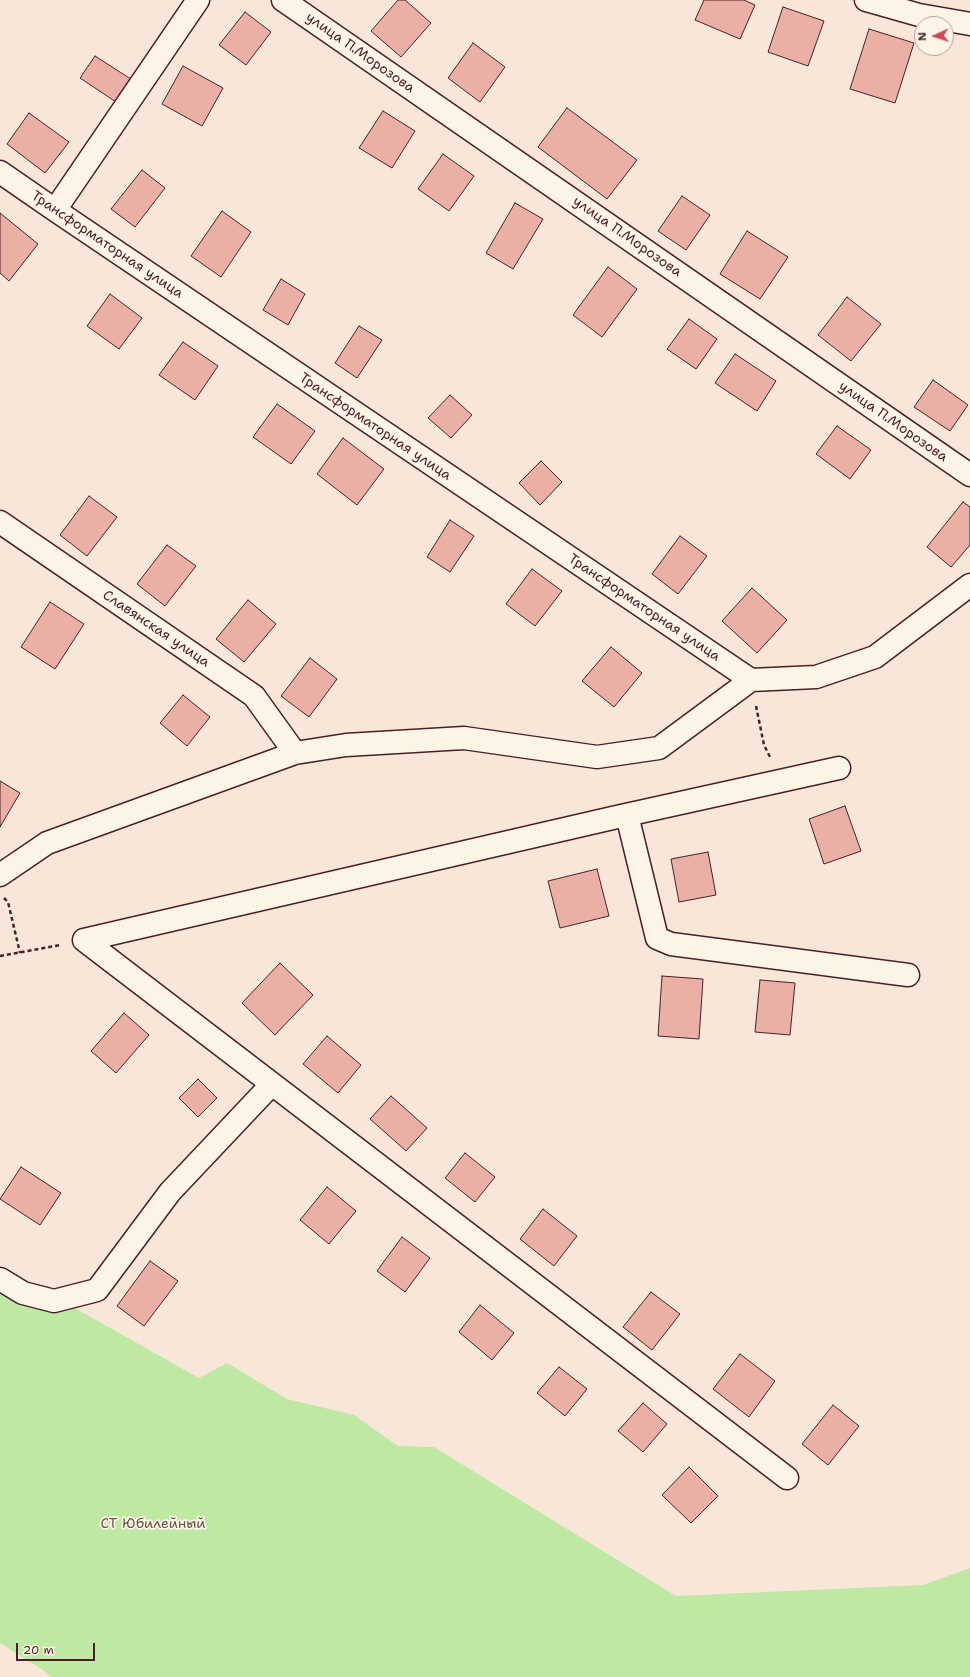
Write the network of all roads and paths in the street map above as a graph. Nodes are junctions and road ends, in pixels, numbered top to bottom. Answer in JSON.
{"nodes":[{"id":1,"x":198,"y":0,"type":"edge"},
{"id":2,"x":283,"y":0,"type":"edge"},
{"id":3,"x":866,"y":0,"type":"edge"},
{"id":4,"x":970,"y":24,"type":"edge"},
{"id":5,"x":0,"y":172,"type":"edge"},
{"id":6,"x":55,"y":210,"type":"junction"},
{"id":7,"x":970,"y":475,"type":"edge"},
{"id":8,"x":0,"y":522,"type":"edge"},
{"id":9,"x":970,"y":585,"type":"edge"},
{"id":10,"x":751,"y":680,"type":"junction"},
{"id":11,"x":764,"y":745,"type":"dead end"},
{"id":12,"x":295,"y":753,"type":"junction"},
{"id":13,"x":839,"y":768,"type":"dead end"},
{"id":14,"x":627,"y":815,"type":"junction"},
{"id":15,"x":0,"y":875,"type":"edge"},
{"id":16,"x":8,"y":902,"type":"dead end"},
{"id":17,"x":84,"y":940,"type":"junction"},
{"id":18,"x":20,"y":953,"type":"junction"},
{"id":19,"x":0,"y":956,"type":"edge"},
{"id":20,"x":908,"y":975,"type":"dead end"},
{"id":21,"x":272,"y":1084,"type":"junction"},
{"id":22,"x":0,"y":1279,"type":"edge"},
{"id":23,"x":787,"y":1478,"type":"dead end"}],
"edges":[{"from":1,"to":6,"type":"street"},
{"from":2,"to":7,"type":"street","name":"улица П.Морозова"},
{"from":3,"to":4,"type":"street"},
{"from":5,"to":6,"type":"street","name":"Трансформаторная улица"},
{"from":6,"to":10,"type":"street","name":"Трансформаторная улица"},
{"from":8,"to":12,"type":"street","name":"Славянская улица"},
{"from":9,"to":10,"type":"street"},
{"from":10,"to":11,"type":"path"},
{"from":10,"to":12,"type":"street"},
{"from":12,"to":15,"type":"street"},
{"from":13,"to":14,"type":"street"},
{"from":14,"to":17,"type":"street"},
{"from":14,"to":20,"type":"street"},
{"from":16,"to":18,"type":"path"},
{"from":17,"to":18,"type":"path"},
{"from":17,"to":21,"type":"street"},
{"from":18,"to":19,"type":"path"},
{"from":21,"to":22,"type":"street"},
{"from":21,"to":23,"type":"street"}]}
